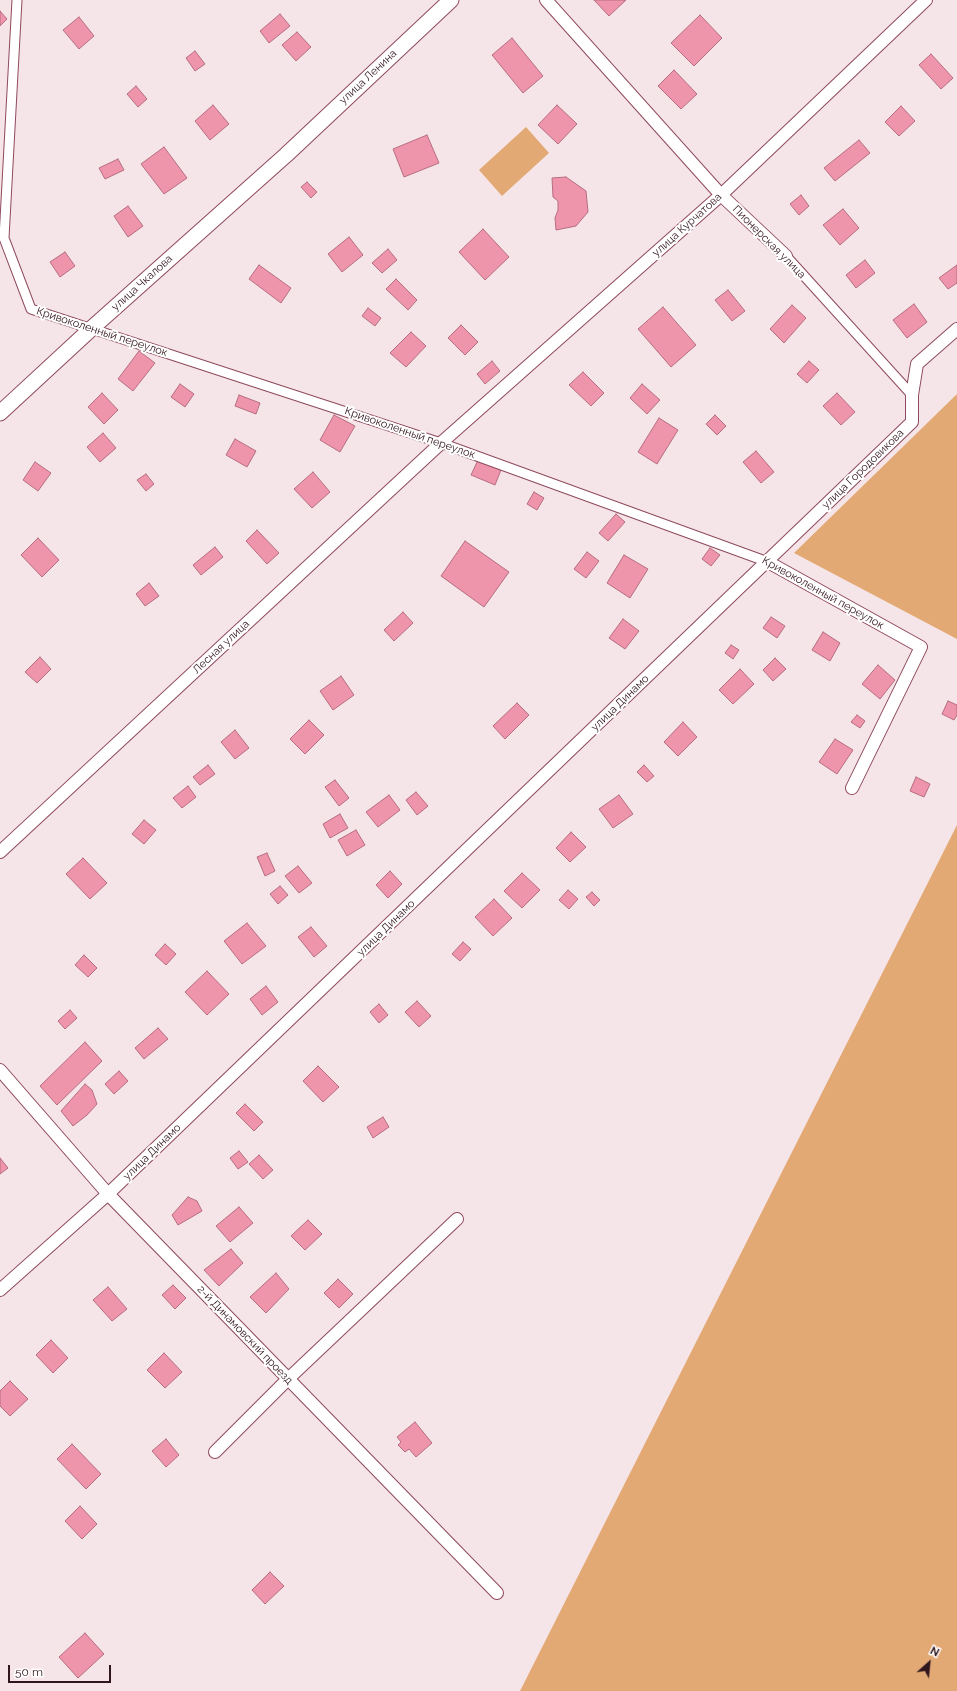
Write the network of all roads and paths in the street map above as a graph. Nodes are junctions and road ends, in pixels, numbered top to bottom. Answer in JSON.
{"nodes":[{"id":1,"x":17,"y":0,"type":"edge"},
{"id":2,"x":451,"y":0,"type":"edge"},
{"id":3,"x":546,"y":0,"type":"edge"},
{"id":4,"x":926,"y":0,"type":"edge"},
{"id":5,"x":286,"y":155,"type":"joint"},
{"id":6,"x":721,"y":195,"type":"junction"},
{"id":7,"x":786,"y":256,"type":"joint"},
{"id":8,"x":92,"y":328,"type":"junction"},
{"id":9,"x":957,"y":329,"type":"edge"},
{"id":10,"x":912,"y":395,"type":"junction"},
{"id":11,"x":0,"y":413,"type":"edge"},
{"id":12,"x":441,"y":442,"type":"junction"},
{"id":13,"x":768,"y":562,"type":"junction"},
{"id":14,"x":852,"y":788,"type":"dead end"},
{"id":15,"x":0,"y":852,"type":"edge"},
{"id":16,"x":0,"y":1070,"type":"edge"},
{"id":17,"x":108,"y":1194,"type":"junction"},
{"id":18,"x":457,"y":1219,"type":"dead end"},
{"id":19,"x":0,"y":1290,"type":"edge"},
{"id":20,"x":288,"y":1379,"type":"junction"},
{"id":21,"x":215,"y":1452,"type":"dead end"},
{"id":22,"x":497,"y":1593,"type":"dead end"}],
"edges":[{"from":1,"to":8,"type":"street","name":"Кривоколенный переулок"},
{"from":2,"to":5,"type":"street","name":"улица Ленина"},
{"from":3,"to":6,"type":"street","name":"Пионерская улица"},
{"from":4,"to":6,"type":"street","name":"улица Курчатова"},
{"from":5,"to":8,"type":"street","name":"улица Чкалова"},
{"from":6,"to":7,"type":"street","name":"Пионерская улица"},
{"from":6,"to":12,"type":"street","name":"улица Курчатова"},
{"from":7,"to":10,"type":"street","name":"Пионерская улица"},
{"from":8,"to":11,"type":"street","name":"улица Чкалова"},
{"from":8,"to":12,"type":"street","name":"Кривоколенный переулок"},
{"from":9,"to":10,"type":"street","name":"улица Городовикова"},
{"from":10,"to":13,"type":"street","name":"улица Городовикова"},
{"from":12,"to":13,"type":"street","name":"Кривоколенный переулок"},
{"from":12,"to":15,"type":"street","name":"Лесная улица"},
{"from":13,"to":14,"type":"street","name":"Кривоколенный переулок"},
{"from":13,"to":17,"type":"street","name":"улица Динамо"},
{"from":16,"to":17,"type":"street","name":"2-й Динамовский проезд"},
{"from":17,"to":19,"type":"street","name":"улица Динамо"},
{"from":17,"to":20,"type":"street","name":"2-й Динамовский проезд"},
{"from":18,"to":20,"type":"street"},
{"from":20,"to":21,"type":"street"},
{"from":20,"to":22,"type":"street","name":"2-й Динамовский проезд"}]}
